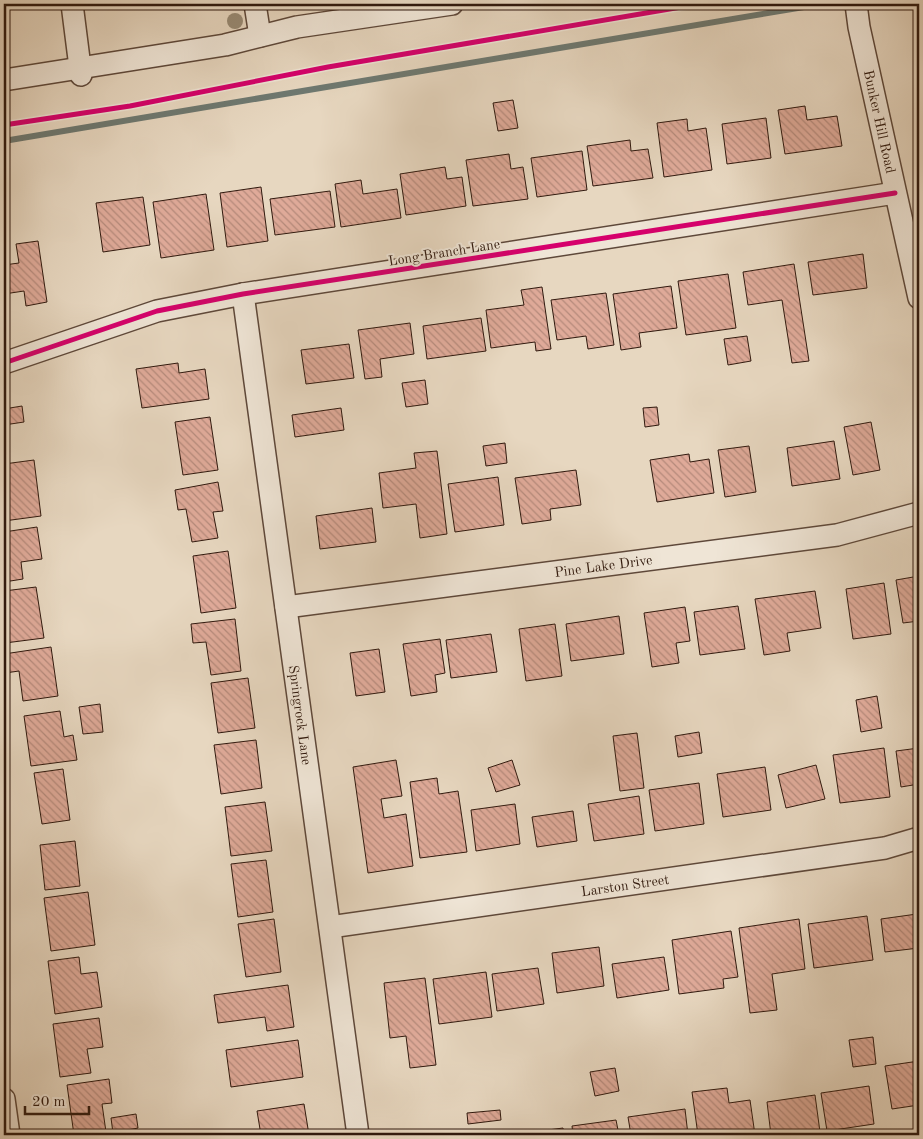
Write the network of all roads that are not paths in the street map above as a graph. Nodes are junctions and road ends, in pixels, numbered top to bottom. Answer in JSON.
{"nodes":[{"id":1,"x":72,"y":4,"type":"edge"},
{"id":2,"x":255,"y":4,"type":"edge"},
{"id":3,"x":452,"y":4,"type":"edge"},
{"id":4,"x":856,"y":4,"type":"edge"},
{"id":5,"x":260,"y":36,"type":"junction"},
{"id":6,"x":81,"y":72,"type":"junction"},
{"id":7,"x":4,"y":80,"type":"edge"},
{"id":8,"x":895,"y":193,"type":"junction"},
{"id":9,"x":243,"y":294,"type":"junction"},
{"id":10,"x":919,"y":298,"type":"edge"},
{"id":11,"x":4,"y":364,"type":"edge"},
{"id":12,"x":919,"y":514,"type":"edge"},
{"id":13,"x":286,"y":607,"type":"junction"},
{"id":14,"x":919,"y":838,"type":"edge"},
{"id":15,"x":330,"y":927,"type":"junction"},
{"id":16,"x":4,"y":1100,"type":"edge"},
{"id":17,"x":9,"y":1135,"type":"edge"},
{"id":18,"x":358,"y":1135,"type":"edge"}],
"edges":[{"from":1,"to":6,"type":"street"},
{"from":2,"to":5,"type":"street"},
{"from":3,"to":5,"type":"street"},
{"from":4,"to":8,"type":"street","name":"Bunker Hill Road"},
{"from":5,"to":6,"type":"street"},
{"from":6,"to":7,"type":"street"},
{"from":8,"to":9,"type":"street","name":"Long Branch Lane"},
{"from":8,"to":10,"type":"street","name":"Bunker Hill Road"},
{"from":9,"to":11,"type":"street","name":"Long Branch Lane"},
{"from":9,"to":13,"type":"street","name":"Springrock Lane"},
{"from":12,"to":13,"type":"street","name":"Pine Lake Drive"},
{"from":13,"to":15,"type":"street","name":"Springrock Lane"},
{"from":14,"to":15,"type":"street","name":"Larston Street"},
{"from":15,"to":18,"type":"street","name":"Springrock Lane"},
{"from":16,"to":17,"type":"street"}]}
